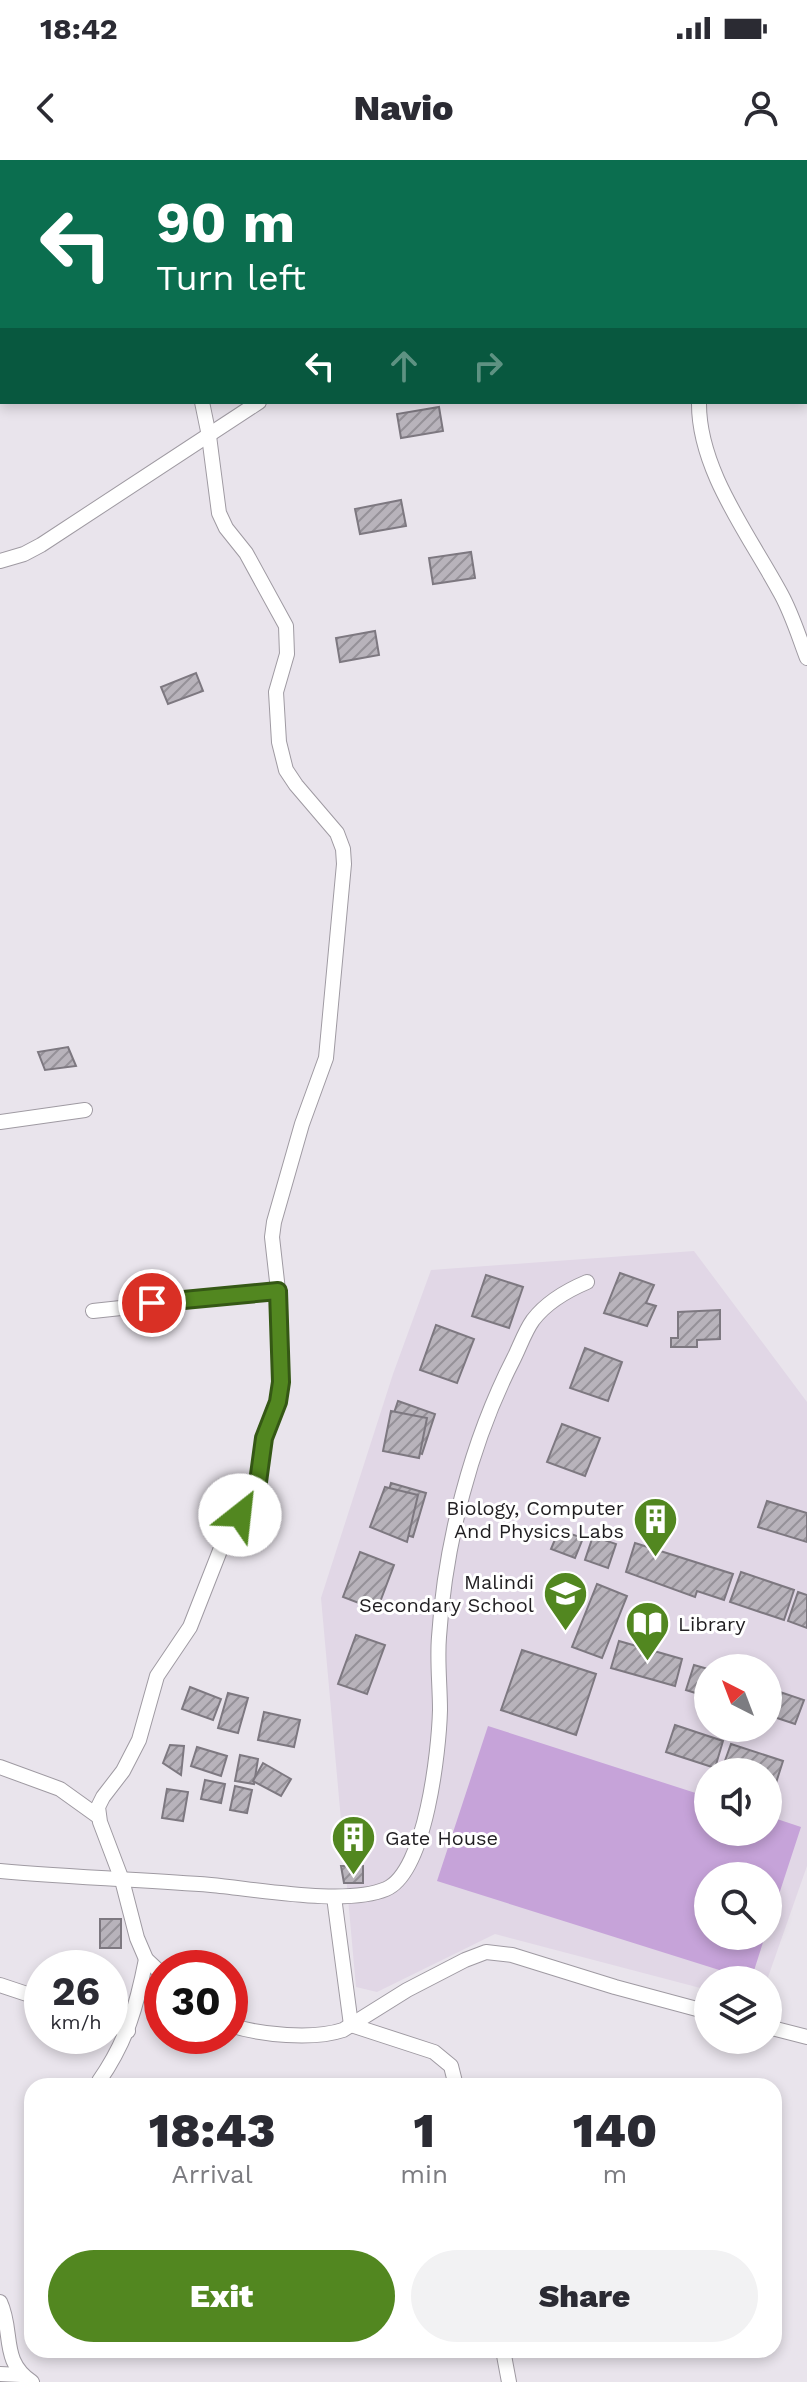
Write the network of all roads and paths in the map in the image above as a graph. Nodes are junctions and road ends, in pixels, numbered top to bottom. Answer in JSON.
{"nodes":[{"id":1,"x":202,"y":404,"type":"edge"},
{"id":2,"x":256,"y":404,"type":"edge"},
{"id":3,"x":699,"y":404,"type":"edge"},
{"id":4,"x":209,"y":436,"type":"junction"},
{"id":5,"x":0,"y":561,"type":"edge"},
{"id":6,"x":807,"y":658,"type":"edge"},
{"id":7,"x":85,"y":1110,"type":"dead end"},
{"id":8,"x":0,"y":1122,"type":"edge"},
{"id":9,"x":587,"y":1282,"type":"dead end"},
{"id":10,"x":278,"y":1291,"type":"junction"},
{"id":11,"x":93,"y":1311,"type":"dead end"},
{"id":12,"x":0,"y":1767,"type":"edge"},
{"id":13,"x":99,"y":1817,"type":"junction"},
{"id":14,"x":0,"y":1871,"type":"edge"},
{"id":15,"x":122,"y":1880,"type":"junction"},
{"id":16,"x":334,"y":1897,"type":"junction"},
{"id":17,"x":144,"y":1954,"type":"edge"},
{"id":18,"x":144,"y":1967,"type":"edge"},
{"id":19,"x":0,"y":1985,"type":"edge"},
{"id":20,"x":24,"y":1993,"type":"edge"},
{"id":21,"x":694,"y":2008,"type":"edge"},
{"id":22,"x":351,"y":2025,"type":"junction"},
{"id":23,"x":128,"y":2031,"type":"edge"},
{"id":24,"x":248,"y":2031,"type":"edge"},
{"id":25,"x":782,"y":2031,"type":"edge"},
{"id":26,"x":807,"y":2037,"type":"edge"},
{"id":27,"x":117,"y":2054,"type":"edge"},
{"id":28,"x":101,"y":2078,"type":"edge"},
{"id":29,"x":454,"y":2078,"type":"edge"},
{"id":30,"x":0,"y":2302,"type":"edge"},
{"id":31,"x":504,"y":2358,"type":"edge"},
{"id":32,"x":0,"y":2374,"type":"edge"},
{"id":33,"x":26,"y":2378,"type":"edge"},
{"id":34,"x":509,"y":2382,"type":"edge"}],
"edges":[{"from":1,"to":4,"type":"street"},
{"from":2,"to":4,"type":"street"},
{"from":3,"to":6,"type":"street"},
{"from":4,"to":5,"type":"street"},
{"from":4,"to":10,"type":"street"},
{"from":7,"to":8,"type":"street"},
{"from":9,"to":16,"type":"street"},
{"from":10,"to":11,"type":"street"},
{"from":10,"to":13,"type":"street"},
{"from":12,"to":13,"type":"street"},
{"from":13,"to":15,"type":"street"},
{"from":14,"to":15,"type":"street"},
{"from":15,"to":16,"type":"street"},
{"from":15,"to":17,"type":"street"},
{"from":16,"to":22,"type":"street"},
{"from":18,"to":23,"type":"street"},
{"from":19,"to":20,"type":"street"},
{"from":21,"to":22,"type":"street"},
{"from":22,"to":24,"type":"street"},
{"from":22,"to":29,"type":"street"},
{"from":25,"to":26,"type":"street"},
{"from":27,"to":28,"type":"street"},
{"from":30,"to":33,"type":"street"},
{"from":31,"to":34,"type":"street"},
{"from":32,"to":33,"type":"street"}]}
